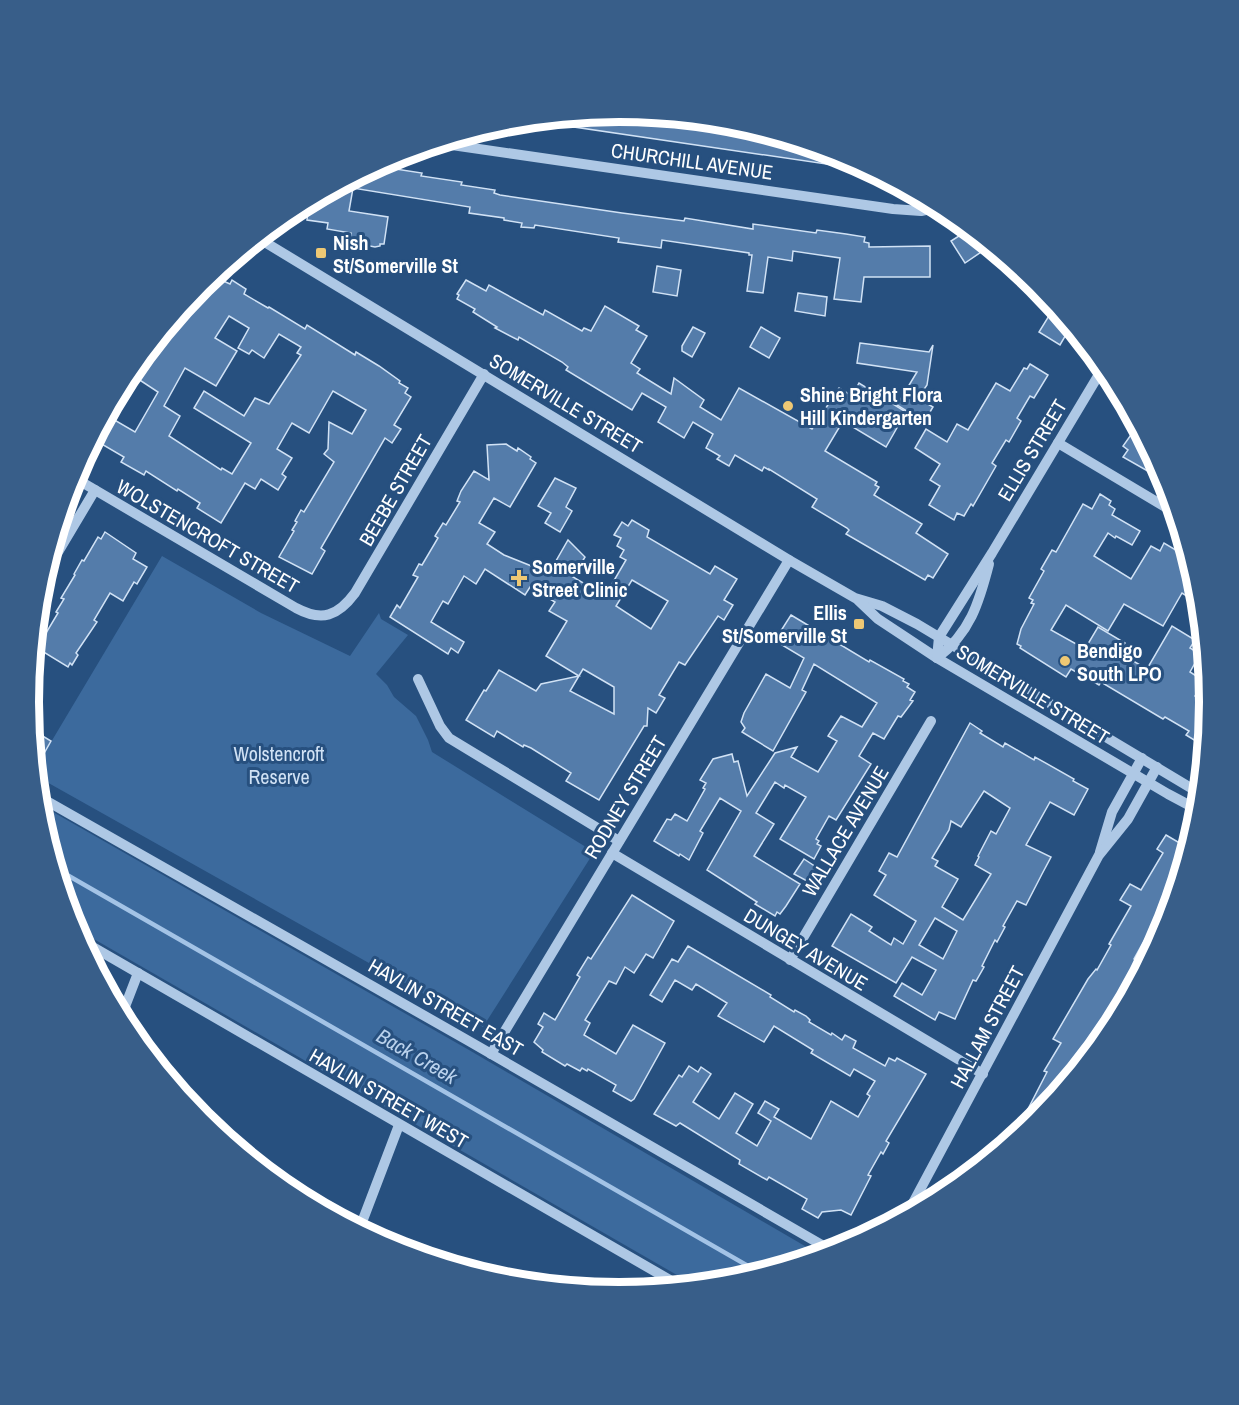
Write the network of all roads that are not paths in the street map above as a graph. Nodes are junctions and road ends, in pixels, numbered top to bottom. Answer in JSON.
{"nodes":[{"id":1,"x":457,"y":146,"type":"edge"},
{"id":2,"x":926,"y":210,"type":"edge"},
{"id":3,"x":265,"y":242,"type":"edge"},
{"id":4,"x":484,"y":374,"type":"junction"},
{"id":5,"x":1099,"y":375,"type":"edge"},
{"id":6,"x":1058,"y":443,"type":"junction"},
{"id":7,"x":82,"y":482,"type":"edge"},
{"id":8,"x":95,"y":490,"type":"junction"},
{"id":9,"x":1166,"y":507,"type":"edge"},
{"id":10,"x":60,"y":549,"type":"edge"},
{"id":11,"x":992,"y":553,"type":"junction"},
{"id":12,"x":789,"y":560,"type":"junction"},
{"id":13,"x":855,"y":598,"type":"junction"},
{"id":14,"x":328,"y":615,"type":"joint"},
{"id":15,"x":939,"y":637,"type":"junction"},
{"id":16,"x":954,"y":645,"type":"junction"},
{"id":17,"x":937,"y":658,"type":"junction"},
{"id":18,"x":418,"y":679,"type":"dead end"},
{"id":19,"x":931,"y":721,"type":"dead end"},
{"id":20,"x":1142,"y":758,"type":"junction"},
{"id":21,"x":1157,"y":767,"type":"junction"},
{"id":22,"x":1133,"y":774,"type":"junction"},
{"id":23,"x":1148,"y":783,"type":"junction"},
{"id":24,"x":1193,"y":789,"type":"edge"},
{"id":25,"x":48,"y":802,"type":"edge"},
{"id":26,"x":1191,"y":806,"type":"edge"},
{"id":27,"x":619,"y":841,"type":"junction"},
{"id":28,"x":612,"y":853,"type":"junction"},
{"id":29,"x":1099,"y":855,"type":"junction"},
{"id":30,"x":94,"y":947,"type":"edge"},
{"id":31,"x":790,"y":960,"type":"junction"},
{"id":32,"x":138,"y":973,"type":"junction"},
{"id":33,"x":125,"y":1006,"type":"edge"},
{"id":34,"x":491,"y":1054,"type":"junction"},
{"id":35,"x":983,"y":1074,"type":"junction"},
{"id":36,"x":399,"y":1125,"type":"junction"},
{"id":37,"x":913,"y":1203,"type":"edge"},
{"id":38,"x":362,"y":1222,"type":"edge"},
{"id":39,"x":823,"y":1246,"type":"edge"},
{"id":40,"x":671,"y":1281,"type":"edge"}],
"edges":[{"from":1,"to":2,"type":"street","name":"CHURCHILL AVENUE"},
{"from":3,"to":4,"type":"street","name":"SOMERVILLE STREET"},
{"from":4,"to":12,"type":"street","name":"SOMERVILLE STREET"},
{"from":4,"to":14,"type":"street","name":"BEEBE STREET"},
{"from":5,"to":6,"type":"street","name":"ELLIS STREET"},
{"from":6,"to":9,"type":"street"},
{"from":6,"to":11,"type":"street","name":"ELLIS STREET"},
{"from":7,"to":8,"type":"street","name":"WOLSTENCROFT STREET"},
{"from":8,"to":10,"type":"street"},
{"from":8,"to":14,"type":"street","name":"WOLSTENCROFT STREET"},
{"from":11,"to":15,"type":"street","name":"ELLIS STREET"},
{"from":11,"to":16,"type":"street","name":"ELLIS STREET"},
{"from":12,"to":13,"type":"street","name":"SOMERVILLE STREET"},
{"from":12,"to":27,"type":"street","name":"RODNEY STREET"},
{"from":13,"to":15,"type":"street","name":"SOMERVILLE STREET"},
{"from":13,"to":17,"type":"street","name":"SOMERVILLE STREET"},
{"from":15,"to":16,"type":"street","name":"SOMERVILLE STREET"},
{"from":15,"to":17,"type":"street","name":"ELLIS STREET"},
{"from":16,"to":17,"type":"street","name":"ELLIS STREET"},
{"from":16,"to":20,"type":"street","name":"SOMERVILLE STREET"},
{"from":17,"to":22,"type":"street","name":"SOMERVILLE STREET"},
{"from":18,"to":27,"type":"street"},
{"from":19,"to":31,"type":"street","name":"WALLACE AVENUE"},
{"from":20,"to":21,"type":"street","name":"SOMERVILLE STREET"},
{"from":20,"to":22,"type":"street","name":"HALLAM STREET"},
{"from":21,"to":23,"type":"street","name":"HALLAM STREET"},
{"from":21,"to":24,"type":"street","name":"SOMERVILLE STREET"},
{"from":22,"to":23,"type":"street","name":"SOMERVILLE STREET"},
{"from":22,"to":29,"type":"street","name":"HALLAM STREET"},
{"from":23,"to":26,"type":"street","name":"SOMERVILLE STREET"},
{"from":23,"to":29,"type":"street","name":"HALLAM STREET"},
{"from":25,"to":34,"type":"street","name":"HAVLIN STREET EAST"},
{"from":27,"to":28,"type":"street","name":"RODNEY STREET"},
{"from":28,"to":31,"type":"street","name":"DUNGEY AVENUE"},
{"from":28,"to":34,"type":"street","name":"RODNEY STREET"},
{"from":29,"to":35,"type":"street","name":"HALLAM STREET"},
{"from":30,"to":32,"type":"street","name":"HAVLIN STREET WEST"},
{"from":31,"to":35,"type":"street","name":"DUNGEY AVENUE"},
{"from":32,"to":33,"type":"street"},
{"from":32,"to":36,"type":"street","name":"HAVLIN STREET WEST"},
{"from":34,"to":39,"type":"street","name":"HAVLIN STREET EAST"},
{"from":35,"to":37,"type":"street","name":"HALLAM STREET"},
{"from":36,"to":38,"type":"street"},
{"from":36,"to":40,"type":"street","name":"HAVLIN STREET WEST"}]}
